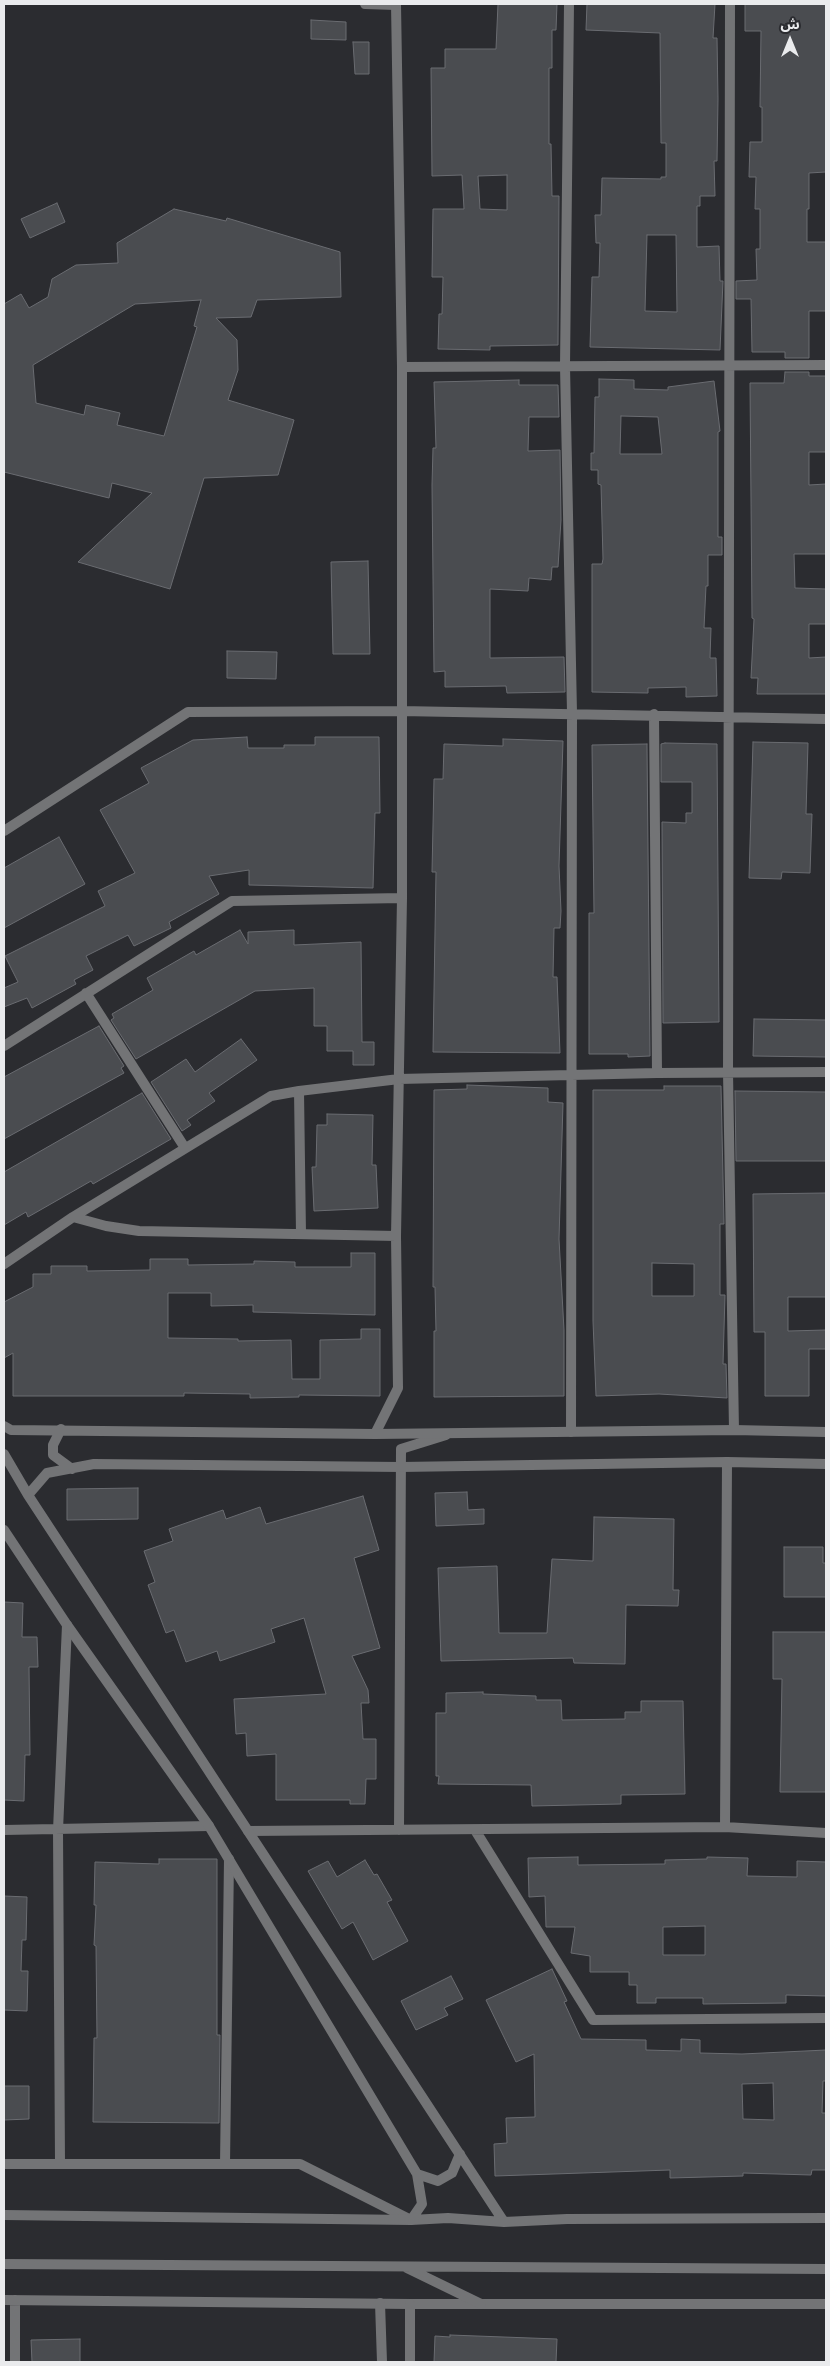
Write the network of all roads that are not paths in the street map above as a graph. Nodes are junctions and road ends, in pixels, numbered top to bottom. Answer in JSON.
{"nodes":[{"id":1,"x":365,"y":4,"type":"edge"},
{"id":2,"x":396,"y":4,"type":"edge"},
{"id":3,"x":569,"y":4,"type":"edge"},
{"id":4,"x":730,"y":4,"type":"edge"},
{"id":5,"x":729,"y":364,"type":"junction"},
{"id":6,"x":826,"y":365,"type":"edge"},
{"id":7,"x":565,"y":366,"type":"junction"},
{"id":8,"x":402,"y":367,"type":"junction"},
{"id":9,"x":401,"y":711,"type":"junction"},
{"id":10,"x":572,"y":713,"type":"junction"},
{"id":11,"x":654,"y":714,"type":"junction"},
{"id":12,"x":729,"y":716,"type":"junction"},
{"id":13,"x":826,"y":719,"type":"edge"},
{"id":14,"x":6,"y":826,"type":"edge"},
{"id":15,"x":402,"y":898,"type":"junction"},
{"id":16,"x":86,"y":993,"type":"junction"},
{"id":17,"x":4,"y":1046,"type":"edge"},
{"id":18,"x":728,"y":1072,"type":"junction"},
{"id":19,"x":826,"y":1072,"type":"edge"},
{"id":20,"x":657,"y":1073,"type":"junction"},
{"id":21,"x":572,"y":1074,"type":"junction"},
{"id":22,"x":399,"y":1079,"type":"junction"},
{"id":23,"x":298,"y":1091,"type":"junction"},
{"id":24,"x":185,"y":1148,"type":"junction"},
{"id":25,"x":73,"y":1218,"type":"junction"},
{"id":26,"x":300,"y":1234,"type":"junction"},
{"id":27,"x":396,"y":1236,"type":"junction"},
{"id":28,"x":4,"y":1264,"type":"edge"},
{"id":29,"x":4,"y":1426,"type":"edge"},
{"id":30,"x":61,"y":1429,"type":"junction"},
{"id":31,"x":734,"y":1430,"type":"junction"},
{"id":32,"x":571,"y":1432,"type":"junction"},
{"id":33,"x":826,"y":1432,"type":"edge"},
{"id":34,"x":451,"y":1433,"type":"junction"},
{"id":35,"x":375,"y":1434,"type":"junction"},
{"id":36,"x":4,"y":1454,"type":"edge"},
{"id":37,"x":726,"y":1462,"type":"junction"},
{"id":38,"x":826,"y":1464,"type":"edge"},
{"id":39,"x":401,"y":1467,"type":"junction"},
{"id":40,"x":72,"y":1469,"type":"junction"},
{"id":41,"x":28,"y":1494,"type":"junction"},
{"id":42,"x":4,"y":1530,"type":"edge"},
{"id":43,"x":67,"y":1625,"type":"junction"},
{"id":44,"x":209,"y":1826,"type":"junction"},
{"id":45,"x":725,"y":1827,"type":"junction"},
{"id":46,"x":4,"y":1830,"type":"edge"},
{"id":47,"x":58,"y":1830,"type":"junction"},
{"id":48,"x":399,"y":1830,"type":"junction"},
{"id":49,"x":475,"y":1830,"type":"junction"},
{"id":50,"x":248,"y":1832,"type":"junction"},
{"id":51,"x":826,"y":1833,"type":"edge"},
{"id":52,"x":229,"y":1859,"type":"junction"},
{"id":53,"x":826,"y":2018,"type":"edge"},
{"id":54,"x":460,"y":2154,"type":"junction"},
{"id":55,"x":60,"y":2163,"type":"junction"},
{"id":56,"x":4,"y":2164,"type":"edge"},
{"id":57,"x":225,"y":2164,"type":"junction"},
{"id":58,"x":417,"y":2174,"type":"junction"},
{"id":59,"x":4,"y":2215,"type":"edge"},
{"id":60,"x":826,"y":2218,"type":"edge"},
{"id":61,"x":411,"y":2220,"type":"junction"},
{"id":62,"x":504,"y":2222,"type":"junction"},
{"id":63,"x":4,"y":2264,"type":"edge"},
{"id":64,"x":404,"y":2266,"type":"junction"},
{"id":65,"x":826,"y":2269,"type":"edge"},
{"id":66,"x":4,"y":2300,"type":"edge"},
{"id":67,"x":15,"y":2300,"type":"junction"},
{"id":68,"x":380,"y":2303,"type":"junction"},
{"id":69,"x":410,"y":2304,"type":"junction"},
{"id":70,"x":481,"y":2304,"type":"junction"},
{"id":71,"x":826,"y":2304,"type":"edge"},
{"id":72,"x":15,"y":2362,"type":"edge"},
{"id":73,"x":382,"y":2362,"type":"edge"},
{"id":74,"x":410,"y":2362,"type":"edge"}],
"edges":[{"from":1,"to":2,"type":"street"},
{"from":2,"to":8,"type":"street"},
{"from":3,"to":7,"type":"street"},
{"from":4,"to":5,"type":"street"},
{"from":5,"to":6,"type":"street"},
{"from":5,"to":7,"type":"street"},
{"from":5,"to":12,"type":"street"},
{"from":7,"to":8,"type":"street"},
{"from":7,"to":10,"type":"street"},
{"from":8,"to":9,"type":"street"},
{"from":9,"to":10,"type":"street"},
{"from":9,"to":14,"type":"street"},
{"from":9,"to":15,"type":"street"},
{"from":10,"to":11,"type":"street"},
{"from":10,"to":21,"type":"street"},
{"from":11,"to":12,"type":"street"},
{"from":11,"to":20,"type":"street"},
{"from":12,"to":13,"type":"street"},
{"from":12,"to":18,"type":"street"},
{"from":15,"to":16,"type":"street"},
{"from":15,"to":22,"type":"street"},
{"from":16,"to":17,"type":"street"},
{"from":16,"to":24,"type":"street"},
{"from":18,"to":19,"type":"street"},
{"from":18,"to":20,"type":"street"},
{"from":18,"to":31,"type":"street"},
{"from":20,"to":21,"type":"street"},
{"from":21,"to":22,"type":"street"},
{"from":21,"to":32,"type":"street"},
{"from":22,"to":23,"type":"street"},
{"from":22,"to":27,"type":"street"},
{"from":23,"to":24,"type":"street"},
{"from":23,"to":26,"type":"street"},
{"from":24,"to":25,"type":"street"},
{"from":25,"to":26,"type":"street"},
{"from":25,"to":28,"type":"street"},
{"from":26,"to":27,"type":"street"},
{"from":27,"to":35,"type":"street"},
{"from":29,"to":30,"type":"street"},
{"from":30,"to":35,"type":"street"},
{"from":30,"to":40,"type":"street"},
{"from":31,"to":32,"type":"street"},
{"from":31,"to":33,"type":"street"},
{"from":32,"to":34,"type":"street"},
{"from":34,"to":35,"type":"street"},
{"from":34,"to":39,"type":"street"},
{"from":36,"to":41,"type":"street"},
{"from":37,"to":38,"type":"street"},
{"from":37,"to":39,"type":"street"},
{"from":37,"to":45,"type":"street"},
{"from":39,"to":40,"type":"street"},
{"from":39,"to":48,"type":"street"},
{"from":40,"to":41,"type":"street"},
{"from":41,"to":50,"type":"street"},
{"from":42,"to":43,"type":"street"},
{"from":43,"to":44,"type":"street"},
{"from":43,"to":47,"type":"street"},
{"from":44,"to":47,"type":"street"},
{"from":44,"to":52,"type":"street"},
{"from":45,"to":49,"type":"street"},
{"from":45,"to":51,"type":"street"},
{"from":46,"to":47,"type":"street"},
{"from":47,"to":55,"type":"street"},
{"from":48,"to":49,"type":"street"},
{"from":48,"to":50,"type":"street"},
{"from":49,"to":53,"type":"street"},
{"from":50,"to":54,"type":"street"},
{"from":52,"to":57,"type":"street"},
{"from":52,"to":58,"type":"street"},
{"from":54,"to":58,"type":"street"},
{"from":54,"to":62,"type":"street"},
{"from":55,"to":56,"type":"street"},
{"from":55,"to":57,"type":"street"},
{"from":57,"to":61,"type":"street"},
{"from":58,"to":61,"type":"street"},
{"from":59,"to":61,"type":"street"},
{"from":60,"to":62,"type":"street"},
{"from":61,"to":62,"type":"street"},
{"from":63,"to":64,"type":"street"},
{"from":64,"to":65,"type":"street"},
{"from":64,"to":70,"type":"street"},
{"from":66,"to":67,"type":"street"},
{"from":67,"to":68,"type":"street"},
{"from":67,"to":72,"type":"street"},
{"from":68,"to":69,"type":"street"},
{"from":68,"to":73,"type":"street"},
{"from":69,"to":70,"type":"street"},
{"from":69,"to":74,"type":"street"},
{"from":70,"to":71,"type":"street"}]}
